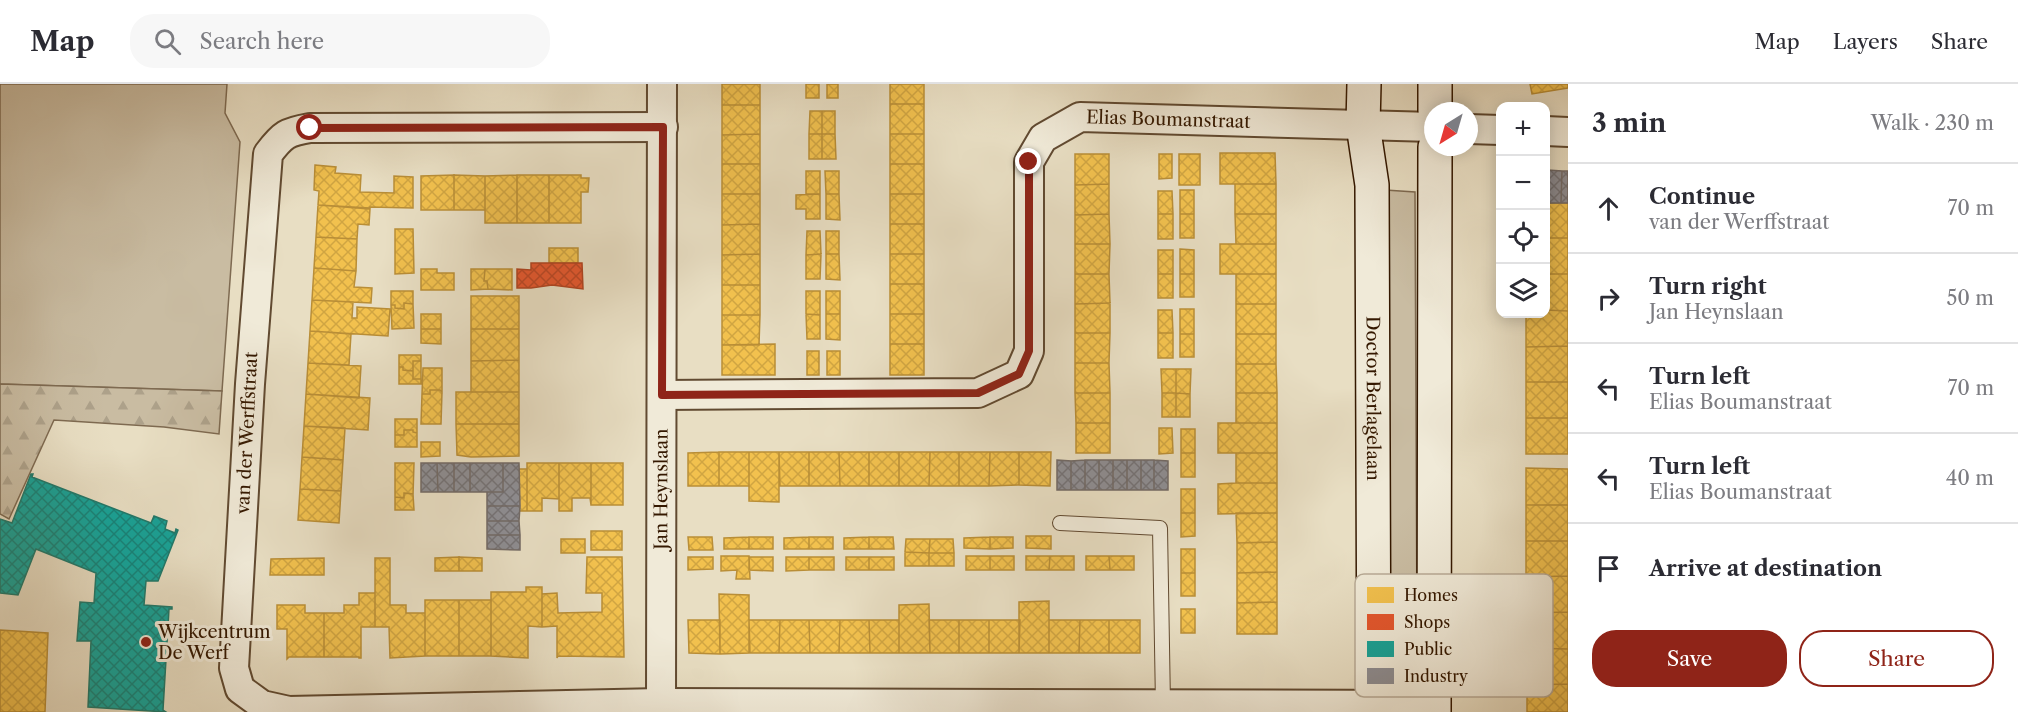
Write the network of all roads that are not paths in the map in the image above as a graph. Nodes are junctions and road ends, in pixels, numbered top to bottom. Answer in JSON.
{"nodes":[{"id":1,"x":662,"y":84,"type":"edge"},
{"id":2,"x":1364,"y":84,"type":"edge"},
{"id":3,"x":1435,"y":84,"type":"edge"},
{"id":4,"x":1435,"y":102,"type":"edge"},
{"id":5,"x":1363,"y":125,"type":"junction"},
{"id":6,"x":663,"y":127,"type":"junction"},
{"id":7,"x":1424,"y":127,"type":"edge"},
{"id":8,"x":1478,"y":129,"type":"edge"},
{"id":9,"x":1496,"y":130,"type":"edge"},
{"id":10,"x":1550,"y":131,"type":"edge"},
{"id":11,"x":1568,"y":132,"type":"edge"},
{"id":12,"x":1435,"y":156,"type":"edge"},
{"id":13,"x":662,"y":395,"type":"junction"},
{"id":14,"x":1060,"y":523,"type":"dead end"},
{"id":15,"x":1373,"y":574,"type":"edge"},
{"id":16,"x":1434,"y":574,"type":"edge"},
{"id":17,"x":1163,"y":705,"type":"junction"},
{"id":18,"x":660,"y":708,"type":"edge"},
{"id":19,"x":825,"y":708,"type":"edge"},
{"id":20,"x":1374,"y":708,"type":"edge"},
{"id":21,"x":1434,"y":709,"type":"edge"}],
"edges":[{"from":1,"to":6,"type":"street","name":"Jan Heynslaan"},
{"from":2,"to":5,"type":"main road","name":"Doctor Berlagelaan"},
{"from":3,"to":4,"type":"main road"},
{"from":5,"to":7,"type":"street","name":"Elias Boumanstraat"},
{"from":5,"to":13,"type":"street","name":"Elias Boumanstraat"},
{"from":5,"to":15,"type":"main road","name":"Doctor Berlagelaan"},
{"from":6,"to":13,"type":"street","name":"Jan Heynslaan"},
{"from":6,"to":18,"type":"street","name":"van der Werffstraat"},
{"from":8,"to":9,"type":"street"},
{"from":10,"to":11,"type":"street"},
{"from":12,"to":16,"type":"main road"},
{"from":13,"to":18,"type":"street","name":"Jan Heynslaan"},
{"from":14,"to":17,"type":"lane"},
{"from":17,"to":19,"type":"street","name":"van der Werffstraat"},
{"from":17,"to":20,"type":"street","name":"van der Werffstraat"},
{"from":18,"to":19,"type":"street","name":"van der Werffstraat"},
{"from":20,"to":21,"type":"street","name":"van der Werffstraat"}]}
